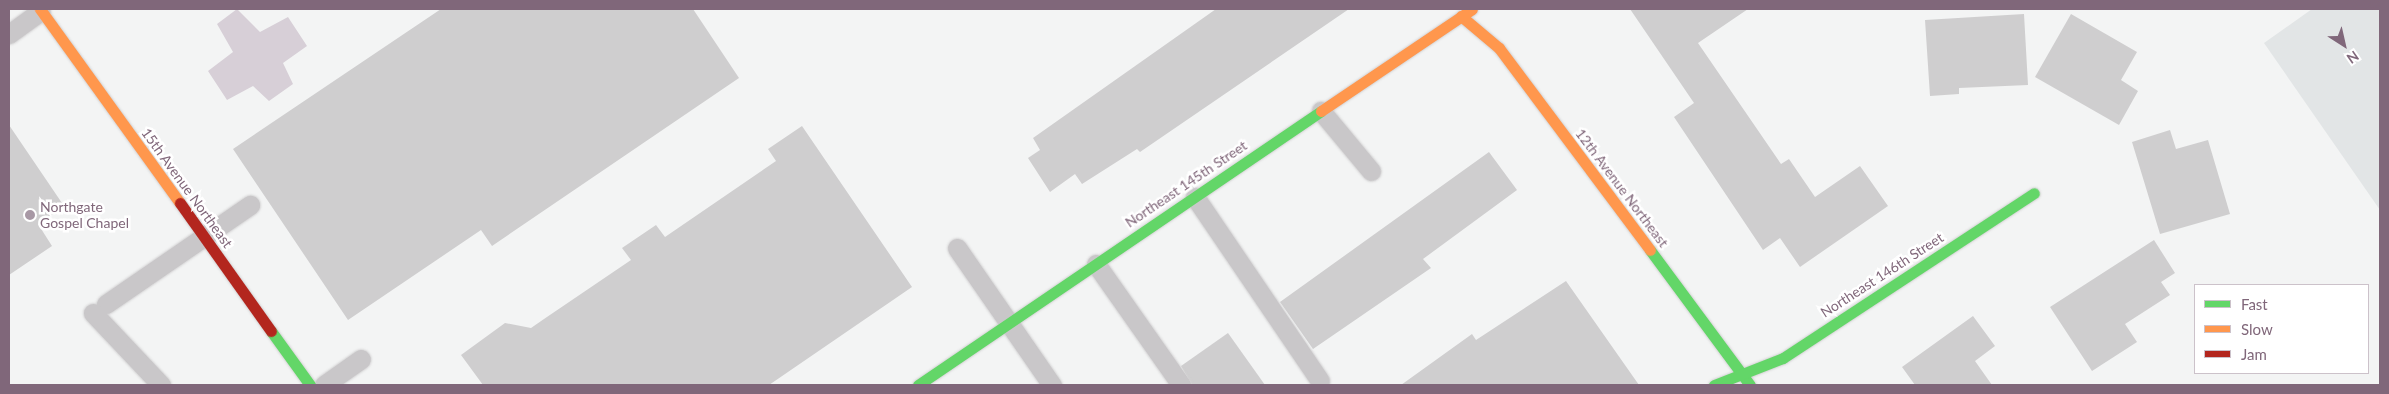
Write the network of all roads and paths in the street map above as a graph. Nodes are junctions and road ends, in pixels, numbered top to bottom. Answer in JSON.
{"nodes":[{"id":1,"x":1472,"y":9,"type":"edge"},
{"id":2,"x":40,"y":10,"type":"edge"},
{"id":3,"x":1461,"y":16,"type":"junction"},
{"id":4,"x":9,"y":34,"type":"edge"},
{"id":5,"x":1321,"y":111,"type":"junction"},
{"id":6,"x":1371,"y":171,"type":"dead end"},
{"id":7,"x":2034,"y":193,"type":"dead end"},
{"id":8,"x":1195,"y":197,"type":"junction"},
{"id":9,"x":250,"y":205,"type":"dead end"},
{"id":10,"x":203,"y":237,"type":"junction"},
{"id":11,"x":957,"y":248,"type":"dead end"},
{"id":12,"x":1096,"y":264,"type":"junction"},
{"id":13,"x":1009,"y":323,"type":"junction"},
{"id":14,"x":361,"y":360,"type":"dead end"},
{"id":15,"x":1742,"y":374,"type":"junction"},
{"id":16,"x":1320,"y":381,"type":"dead end"},
{"id":17,"x":311,"y":384,"type":"edge"},
{"id":18,"x":161,"y":385,"type":"edge"},
{"id":19,"x":918,"y":385,"type":"edge"},
{"id":20,"x":1052,"y":385,"type":"edge"},
{"id":21,"x":1181,"y":385,"type":"edge"},
{"id":22,"x":1714,"y":385,"type":"edge"},
{"id":23,"x":1750,"y":385,"type":"edge"}],
"edges":[{"from":1,"to":3,"type":"main road","name":"Northeast 145th Street"},
{"from":2,"to":4,"type":"lane"},
{"from":2,"to":10,"type":"main road","name":"15th Avenue Northeast"},
{"from":3,"to":5,"type":"main road","name":"Northeast 145th Street"},
{"from":3,"to":15,"type":"main road","name":"12th Avenue Northeast"},
{"from":5,"to":6,"type":"lane"},
{"from":5,"to":8,"type":"main road","name":"Northeast 145th Street"},
{"from":7,"to":15,"type":"main road","name":"Northeast 146th Street"},
{"from":8,"to":12,"type":"main road","name":"Northeast 145th Street"},
{"from":8,"to":16,"type":"lane"},
{"from":9,"to":10,"type":"lane"},
{"from":10,"to":17,"type":"main road","name":"15th Avenue Northeast"},
{"from":10,"to":18,"type":"lane"},
{"from":11,"to":13,"type":"lane"},
{"from":12,"to":13,"type":"main road","name":"Northeast 145th Street"},
{"from":12,"to":21,"type":"lane"},
{"from":13,"to":19,"type":"main road","name":"Northeast 145th Street"},
{"from":13,"to":20,"type":"lane"},
{"from":14,"to":17,"type":"lane"},
{"from":15,"to":22,"type":"main road","name":"Northeast 146th Street"},
{"from":15,"to":23,"type":"main road","name":"12th Avenue Northeast"}]}
